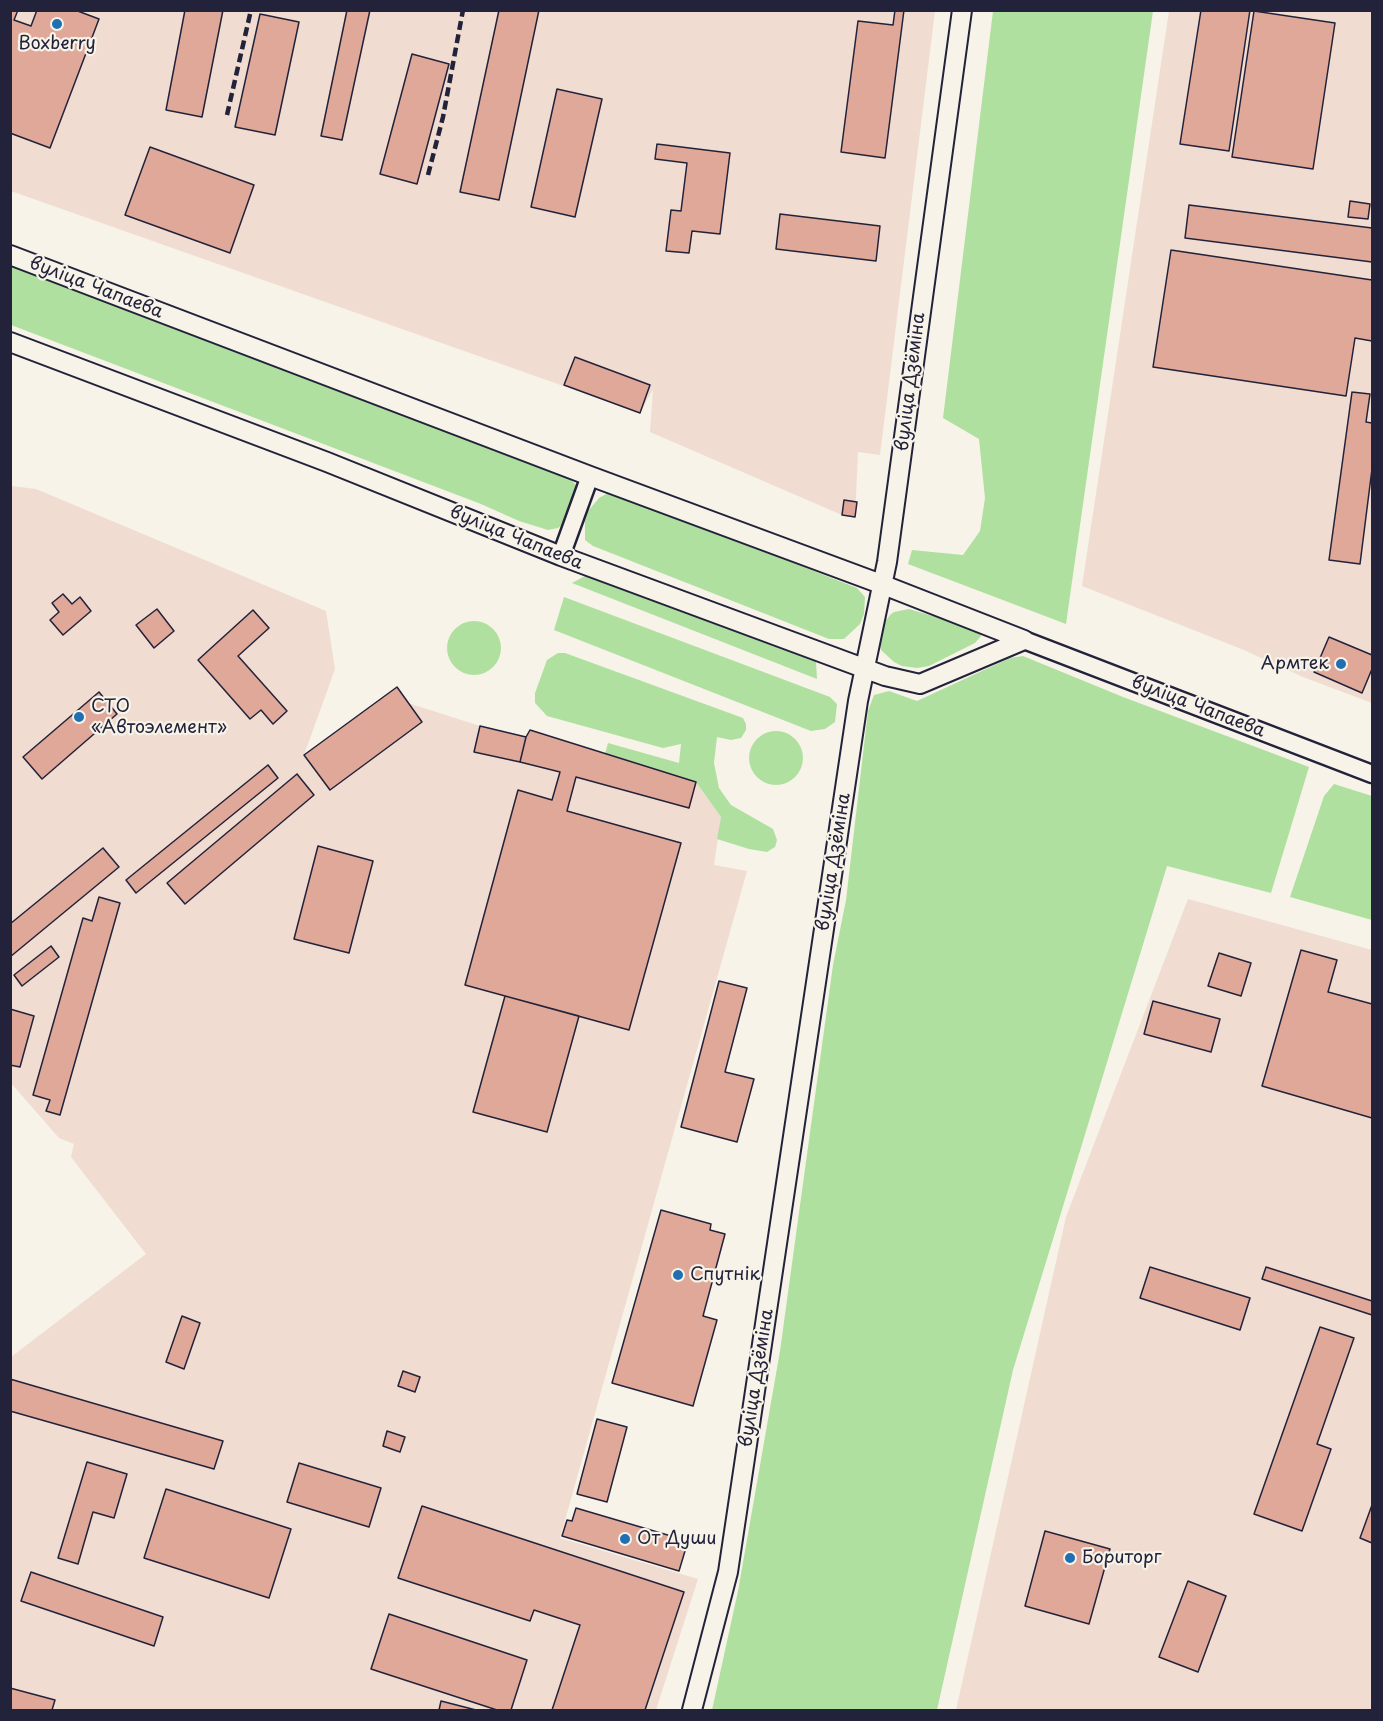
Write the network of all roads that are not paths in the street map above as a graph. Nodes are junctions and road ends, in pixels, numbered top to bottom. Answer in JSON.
{"nodes":[{"id":1,"x":962,"y":10,"type":"edge"},
{"id":2,"x":10,"y":255,"type":"edge"},
{"id":3,"x":10,"y":342,"type":"edge"},
{"id":4,"x":590,"y":476,"type":"junction"},
{"id":5,"x":561,"y":556,"type":"junction"},
{"id":6,"x":881,"y":584,"type":"junction"},
{"id":7,"x":1024,"y":640,"type":"junction"},
{"id":8,"x":864,"y":668,"type":"junction"},
{"id":9,"x":1372,"y":774,"type":"edge"},
{"id":10,"x":692,"y":1710,"type":"edge"}],
"edges":[{"from":1,"to":6,"type":"main road","name":"вуліца Дзёміна"},
{"from":2,"to":4,"type":"main road","name":"вуліца Чапаева"},
{"from":3,"to":5,"type":"main road","name":"вуліца Чапаева"},
{"from":4,"to":5,"type":"street"},
{"from":4,"to":6,"type":"main road","name":"вуліца Чапаева"},
{"from":5,"to":8,"type":"main road","name":"вуліца Чапаева"},
{"from":6,"to":7,"type":"main road","name":"вуліца Чапаева"},
{"from":6,"to":8,"type":"main road","name":"вуліца Дзёміна"},
{"from":7,"to":8,"type":"main road","name":"вуліца Чапаева"},
{"from":7,"to":9,"type":"street","name":"вуліца Чапаева"},
{"from":8,"to":10,"type":"main road","name":"вуліца Дзёміна"}]}
